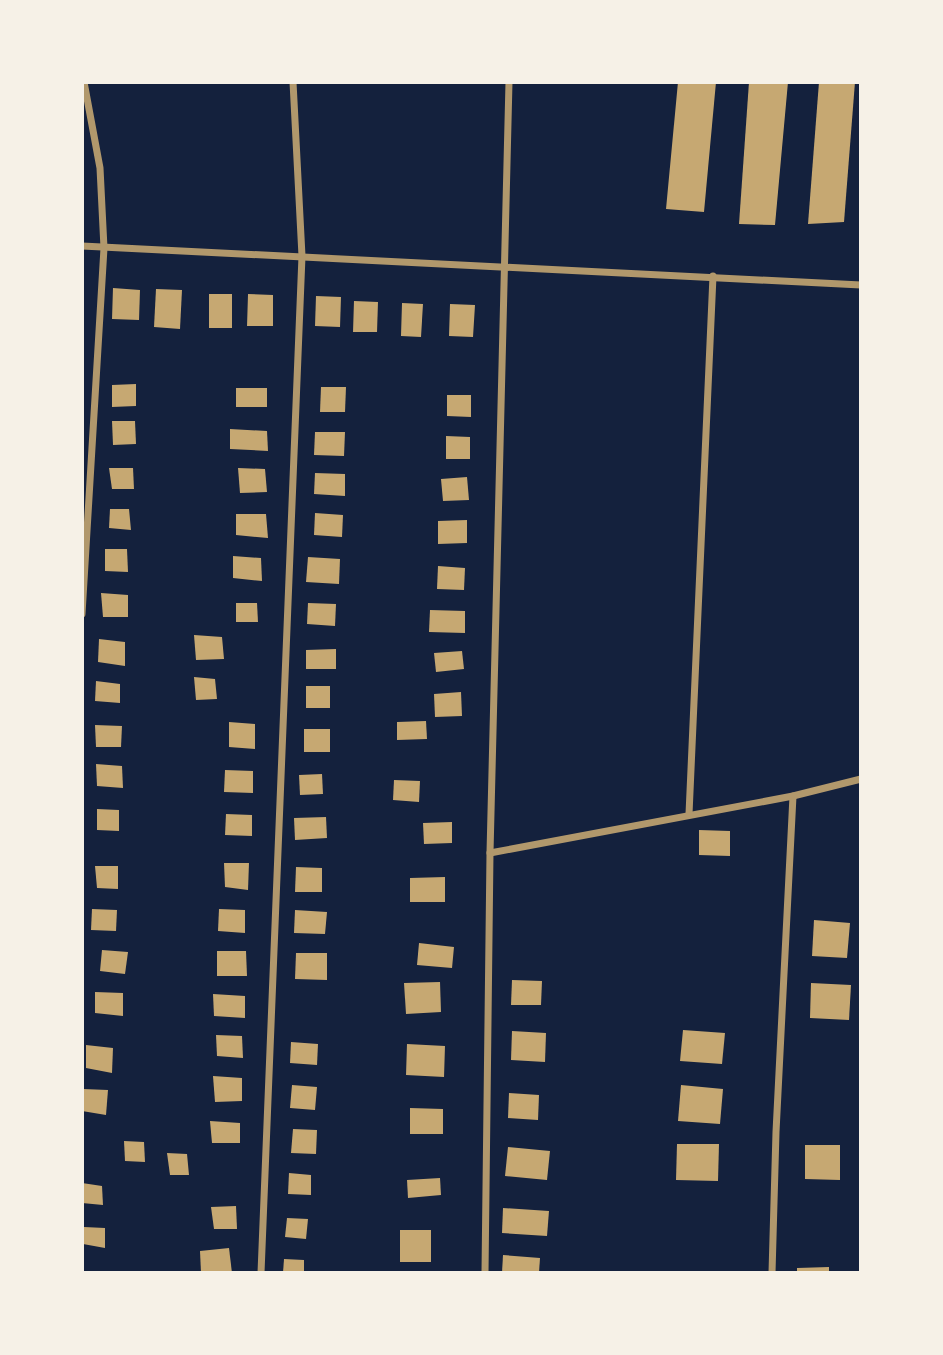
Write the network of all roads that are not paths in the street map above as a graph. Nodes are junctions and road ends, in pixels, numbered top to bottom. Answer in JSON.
{"nodes":[{"id":1,"x":84,"y":82,"type":"edge"},
{"id":2,"x":293,"y":82,"type":"edge"},
{"id":3,"x":509,"y":82,"type":"edge"},
{"id":4,"x":82,"y":246,"type":"edge"},
{"id":5,"x":104,"y":248,"type":"junction"},
{"id":6,"x":302,"y":256,"type":"junction"},
{"id":7,"x":503,"y":267,"type":"junction"},
{"id":8,"x":713,"y":276,"type":"junction"},
{"id":9,"x":861,"y":285,"type":"edge"},
{"id":10,"x":82,"y":614,"type":"edge"},
{"id":11,"x":861,"y":779,"type":"edge"},
{"id":12,"x":793,"y":796,"type":"junction"},
{"id":13,"x":689,"y":814,"type":"junction"},
{"id":14,"x":490,"y":853,"type":"junction"},
{"id":15,"x":261,"y":1273,"type":"edge"},
{"id":16,"x":485,"y":1273,"type":"edge"},
{"id":17,"x":772,"y":1273,"type":"edge"}],
"edges":[{"from":1,"to":5,"type":"street"},
{"from":2,"to":6,"type":"street"},
{"from":3,"to":7,"type":"street"},
{"from":4,"to":5,"type":"street"},
{"from":5,"to":6,"type":"street"},
{"from":5,"to":10,"type":"street"},
{"from":6,"to":7,"type":"street"},
{"from":6,"to":15,"type":"street"},
{"from":7,"to":8,"type":"street"},
{"from":7,"to":14,"type":"street"},
{"from":8,"to":9,"type":"street"},
{"from":8,"to":13,"type":"street"},
{"from":11,"to":12,"type":"street"},
{"from":12,"to":13,"type":"street"},
{"from":12,"to":17,"type":"street"},
{"from":13,"to":14,"type":"street"},
{"from":14,"to":16,"type":"street"}]}
